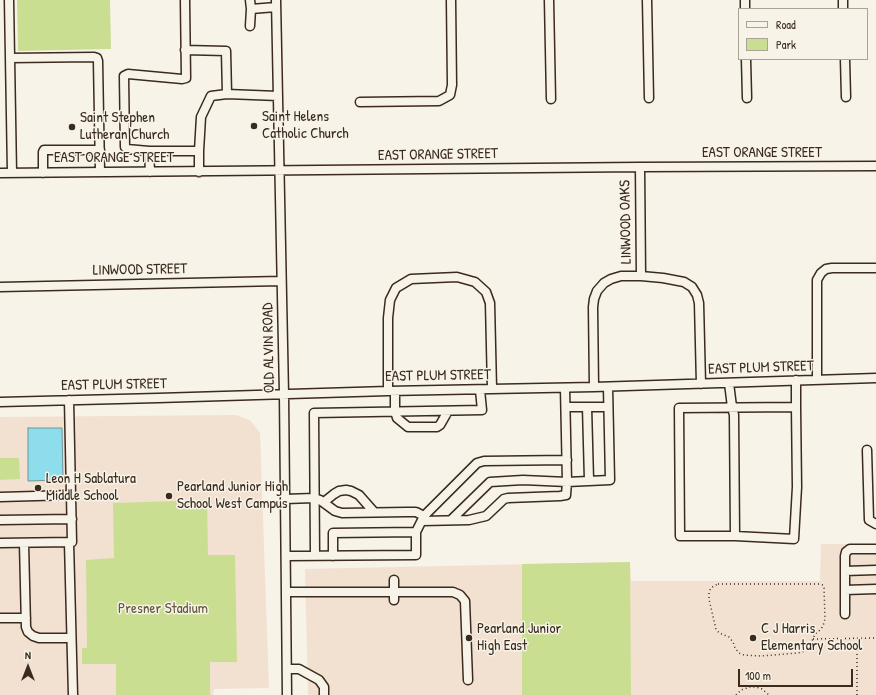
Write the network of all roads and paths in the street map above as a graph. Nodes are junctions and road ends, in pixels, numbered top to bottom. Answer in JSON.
{"nodes":[{"id":1,"x":9,"y":0,"type":"edge"},
{"id":2,"x":185,"y":0,"type":"edge"},
{"id":3,"x":250,"y":0,"type":"edge"},
{"id":4,"x":451,"y":0,"type":"edge"},
{"id":5,"x":549,"y":0,"type":"edge"},
{"id":6,"x":647,"y":0,"type":"edge"},
{"id":7,"x":276,"y":4,"type":"edge"},
{"id":8,"x":251,"y":9,"type":"junction"},
{"id":9,"x":250,"y":26,"type":"dead end"},
{"id":10,"x":185,"y":50,"type":"junction"},
{"id":11,"x":10,"y":58,"type":"junction"},
{"id":12,"x":746,"y":60,"type":"edge"},
{"id":13,"x":845,"y":60,"type":"edge"},
{"id":14,"x":227,"y":94,"type":"junction"},
{"id":15,"x":278,"y":96,"type":"junction"},
{"id":16,"x":846,"y":97,"type":"dead end"},
{"id":17,"x":649,"y":98,"type":"dead end"},
{"id":18,"x":747,"y":98,"type":"dead end"},
{"id":19,"x":551,"y":99,"type":"dead end"},
{"id":20,"x":360,"y":102,"type":"dead end"},
{"id":21,"x":100,"y":150,"type":"junction"},
{"id":22,"x":199,"y":150,"type":"junction"},
{"id":23,"x":149,"y":151,"type":"junction"},
{"id":24,"x":876,"y":166,"type":"edge"},
{"id":25,"x":640,"y":167,"type":"junction"},
{"id":26,"x":280,"y":171,"type":"junction"},
{"id":27,"x":100,"y":172,"type":"junction"},
{"id":28,"x":150,"y":172,"type":"junction"},
{"id":29,"x":199,"y":172,"type":"junction"},
{"id":30,"x":0,"y":173,"type":"edge"},
{"id":31,"x":12,"y":173,"type":"junction"},
{"id":32,"x":43,"y":173,"type":"junction"},
{"id":33,"x":876,"y":268,"type":"edge"},
{"id":34,"x":641,"y":276,"type":"junction"},
{"id":35,"x":281,"y":281,"type":"junction"},
{"id":36,"x":0,"y":286,"type":"edge"},
{"id":37,"x":876,"y":378,"type":"edge"},
{"id":38,"x":817,"y":379,"type":"junction"},
{"id":39,"x":796,"y":380,"type":"junction"},
{"id":40,"x":729,"y":383,"type":"junction"},
{"id":41,"x":701,"y":384,"type":"junction"},
{"id":42,"x":594,"y":387,"type":"junction"},
{"id":43,"x":608,"y":387,"type":"junction"},
{"id":44,"x":565,"y":388,"type":"junction"},
{"id":45,"x":492,"y":389,"type":"junction"},
{"id":46,"x":480,"y":390,"type":"junction"},
{"id":47,"x":392,"y":391,"type":"junction"},
{"id":48,"x":284,"y":394,"type":"junction"},
{"id":49,"x":69,"y":400,"type":"junction"},
{"id":50,"x":0,"y":402,"type":"edge"},
{"id":51,"x":566,"y":407,"type":"junction"},
{"id":52,"x":587,"y":407,"type":"junction"},
{"id":53,"x":608,"y":407,"type":"junction"},
{"id":54,"x":732,"y":407,"type":"junction"},
{"id":55,"x":796,"y":407,"type":"junction"},
{"id":56,"x":395,"y":411,"type":"junction"},
{"id":57,"x":448,"y":411,"type":"junction"},
{"id":58,"x":867,"y":450,"type":"dead end"},
{"id":59,"x":567,"y":460,"type":"junction"},
{"id":60,"x":589,"y":480,"type":"junction"},
{"id":61,"x":567,"y":482,"type":"junction"},
{"id":62,"x":71,"y":495,"type":"junction"},
{"id":63,"x":0,"y":497,"type":"edge"},
{"id":64,"x":314,"y":498,"type":"junction"},
{"id":65,"x":285,"y":499,"type":"junction"},
{"id":66,"x":324,"y":502,"type":"junction"},
{"id":67,"x":374,"y":512,"type":"junction"},
{"id":68,"x":423,"y":518,"type":"junction"},
{"id":69,"x":72,"y":519,"type":"junction"},
{"id":70,"x":0,"y":520,"type":"edge"},
{"id":71,"x":451,"y":520,"type":"junction"},
{"id":72,"x":876,"y":524,"type":"edge"},
{"id":73,"x":416,"y":532,"type":"junction"},
{"id":74,"x":735,"y":536,"type":"junction"},
{"id":75,"x":69,"y":542,"type":"junction"},
{"id":76,"x":0,"y":543,"type":"edge"},
{"id":77,"x":24,"y":543,"type":"junction"},
{"id":78,"x":876,"y":549,"type":"edge"},
{"id":79,"x":286,"y":556,"type":"junction"},
{"id":80,"x":315,"y":556,"type":"junction"},
{"id":81,"x":333,"y":556,"type":"junction"},
{"id":82,"x":845,"y":570,"type":"junction"},
{"id":83,"x":876,"y":570,"type":"edge"},
{"id":84,"x":394,"y":580,"type":"dead end"},
{"id":85,"x":876,"y":589,"type":"edge"},
{"id":86,"x":845,"y":590,"type":"junction"},
{"id":87,"x":394,"y":591,"type":"junction"},
{"id":88,"x":286,"y":592,"type":"junction"},
{"id":89,"x":394,"y":600,"type":"dead end"},
{"id":90,"x":845,"y":614,"type":"dead end"},
{"id":91,"x":0,"y":618,"type":"edge"},
{"id":92,"x":26,"y":618,"type":"junction"},
{"id":93,"x":71,"y":638,"type":"junction"},
{"id":94,"x":876,"y":638,"type":"edge"},
{"id":95,"x":813,"y":639,"type":"junction"},
{"id":96,"x":857,"y":639,"type":"junction"},
{"id":97,"x":287,"y":668,"type":"junction"},
{"id":98,"x":468,"y":680,"type":"dead end"},
{"id":99,"x":73,"y":695,"type":"edge"},
{"id":100,"x":287,"y":695,"type":"edge"},
{"id":101,"x":324,"y":695,"type":"edge"},
{"id":102,"x":736,"y":695,"type":"edge"},
{"id":103,"x":769,"y":695,"type":"edge"},
{"id":104,"x":857,"y":695,"type":"edge"}],
"edges":[{"from":1,"to":11,"type":"street"},
{"from":2,"to":10,"type":"street"},
{"from":3,"to":8,"type":"street"},
{"from":4,"to":20,"type":"street"},
{"from":5,"to":19,"type":"street"},
{"from":6,"to":17,"type":"street"},
{"from":7,"to":8,"type":"street"},
{"from":7,"to":15,"type":"street","name":"OLD ALVIN ROAD"},
{"from":8,"to":9,"type":"street"},
{"from":10,"to":14,"type":"street"},
{"from":10,"to":23,"type":"street"},
{"from":11,"to":21,"type":"street"},
{"from":11,"to":31,"type":"street"},
{"from":12,"to":18,"type":"street"},
{"from":13,"to":16,"type":"street"},
{"from":14,"to":15,"type":"street"},
{"from":14,"to":22,"type":"street"},
{"from":15,"to":26,"type":"street","name":"OLD ALVIN ROAD"},
{"from":21,"to":27,"type":"street"},
{"from":21,"to":32,"type":"street"},
{"from":22,"to":23,"type":"street"},
{"from":22,"to":29,"type":"street"},
{"from":23,"to":28,"type":"street"},
{"from":24,"to":25,"type":"street","name":"EAST ORANGE STREET"},
{"from":25,"to":26,"type":"street","name":"EAST ORANGE STREET"},
{"from":25,"to":34,"type":"street","name":"LINWOOD OAKS"},
{"from":26,"to":29,"type":"street","name":"EAST ORANGE STREET"},
{"from":26,"to":35,"type":"street","name":"OLD ALVIN ROAD"},
{"from":27,"to":28,"type":"street","name":"EAST ORANGE STREET"},
{"from":27,"to":32,"type":"street","name":"EAST ORANGE STREET"},
{"from":28,"to":29,"type":"street","name":"EAST ORANGE STREET"},
{"from":30,"to":31,"type":"street","name":"EAST ORANGE STREET"},
{"from":31,"to":32,"type":"street","name":"EAST ORANGE STREET"},
{"from":33,"to":38,"type":"street"},
{"from":34,"to":41,"type":"street"},
{"from":34,"to":42,"type":"street"},
{"from":35,"to":36,"type":"street","name":"LINWOOD STREET"},
{"from":35,"to":48,"type":"street","name":"OLD ALVIN ROAD"},
{"from":37,"to":38,"type":"street","name":"EAST PLUM STREET"},
{"from":38,"to":39,"type":"street","name":"EAST PLUM STREET"},
{"from":39,"to":40,"type":"street","name":"EAST PLUM STREET"},
{"from":39,"to":55,"type":"street"},
{"from":40,"to":41,"type":"street","name":"EAST PLUM STREET"},
{"from":40,"to":54,"type":"street"},
{"from":41,"to":43,"type":"street","name":"EAST PLUM STREET"},
{"from":42,"to":43,"type":"street","name":"EAST PLUM STREET"},
{"from":42,"to":44,"type":"street","name":"EAST PLUM STREET"},
{"from":43,"to":53,"type":"street"},
{"from":44,"to":45,"type":"street","name":"EAST PLUM STREET"},
{"from":44,"to":51,"type":"street"},
{"from":45,"to":46,"type":"street","name":"EAST PLUM STREET"},
{"from":45,"to":47,"type":"street"},
{"from":46,"to":47,"type":"street","name":"EAST PLUM STREET"},
{"from":46,"to":57,"type":"street"},
{"from":47,"to":48,"type":"street","name":"EAST PLUM STREET"},
{"from":47,"to":56,"type":"street"},
{"from":48,"to":49,"type":"street","name":"EAST PLUM STREET"},
{"from":48,"to":65,"type":"street","name":"OLD ALVIN ROAD"},
{"from":49,"to":50,"type":"street","name":"EAST PLUM STREET"},
{"from":49,"to":62,"type":"street"},
{"from":51,"to":52,"type":"street"},
{"from":51,"to":59,"type":"street"},
{"from":52,"to":53,"type":"street"},
{"from":52,"to":60,"type":"street"},
{"from":53,"to":60,"type":"street"},
{"from":54,"to":55,"type":"street"},
{"from":54,"to":74,"type":"street"},
{"from":54,"to":74,"type":"street"},
{"from":55,"to":74,"type":"street"},
{"from":56,"to":57,"type":"street"},
{"from":56,"to":57,"type":"street"},
{"from":56,"to":64,"type":"street"},
{"from":58,"to":72,"type":"street"},
{"from":59,"to":61,"type":"street"},
{"from":59,"to":68,"type":"street"},
{"from":60,"to":61,"type":"street"},
{"from":61,"to":71,"type":"street"},
{"from":61,"to":71,"type":"street"},
{"from":62,"to":63,"type":"street"},
{"from":62,"to":69,"type":"street"},
{"from":64,"to":65,"type":"street"},
{"from":64,"to":66,"type":"street"},
{"from":64,"to":80,"type":"street"},
{"from":65,"to":79,"type":"street","name":"OLD ALVIN ROAD"},
{"from":66,"to":67,"type":"street"},
{"from":66,"to":67,"type":"street"},
{"from":67,"to":68,"type":"street"},
{"from":68,"to":71,"type":"street"},
{"from":68,"to":73,"type":"street"},
{"from":69,"to":70,"type":"street"},
{"from":69,"to":75,"type":"street"},
{"from":73,"to":81,"type":"street"},
{"from":73,"to":81,"type":"street"},
{"from":75,"to":77,"type":"street"},
{"from":75,"to":93,"type":"street"},
{"from":76,"to":77,"type":"street"},
{"from":77,"to":92,"type":"street"},
{"from":78,"to":82,"type":"street"},
{"from":79,"to":80,"type":"street"},
{"from":79,"to":88,"type":"street","name":"OLD ALVIN ROAD"},
{"from":80,"to":81,"type":"street"},
{"from":82,"to":83,"type":"street"},
{"from":82,"to":86,"type":"street"},
{"from":84,"to":87,"type":"street"},
{"from":85,"to":86,"type":"street"},
{"from":86,"to":90,"type":"street"},
{"from":87,"to":88,"type":"street"},
{"from":87,"to":89,"type":"street"},
{"from":87,"to":98,"type":"street"},
{"from":88,"to":97,"type":"street","name":"OLD ALVIN ROAD"},
{"from":91,"to":92,"type":"street"},
{"from":92,"to":93,"type":"street"},
{"from":93,"to":99,"type":"street"},
{"from":94,"to":96,"type":"path"},
{"from":95,"to":95,"type":"path"},
{"from":95,"to":96,"type":"path"},
{"from":96,"to":104,"type":"path"},
{"from":97,"to":100,"type":"street","name":"OLD ALVIN ROAD"},
{"from":97,"to":101,"type":"street"},
{"from":102,"to":103,"type":"path"}]}
